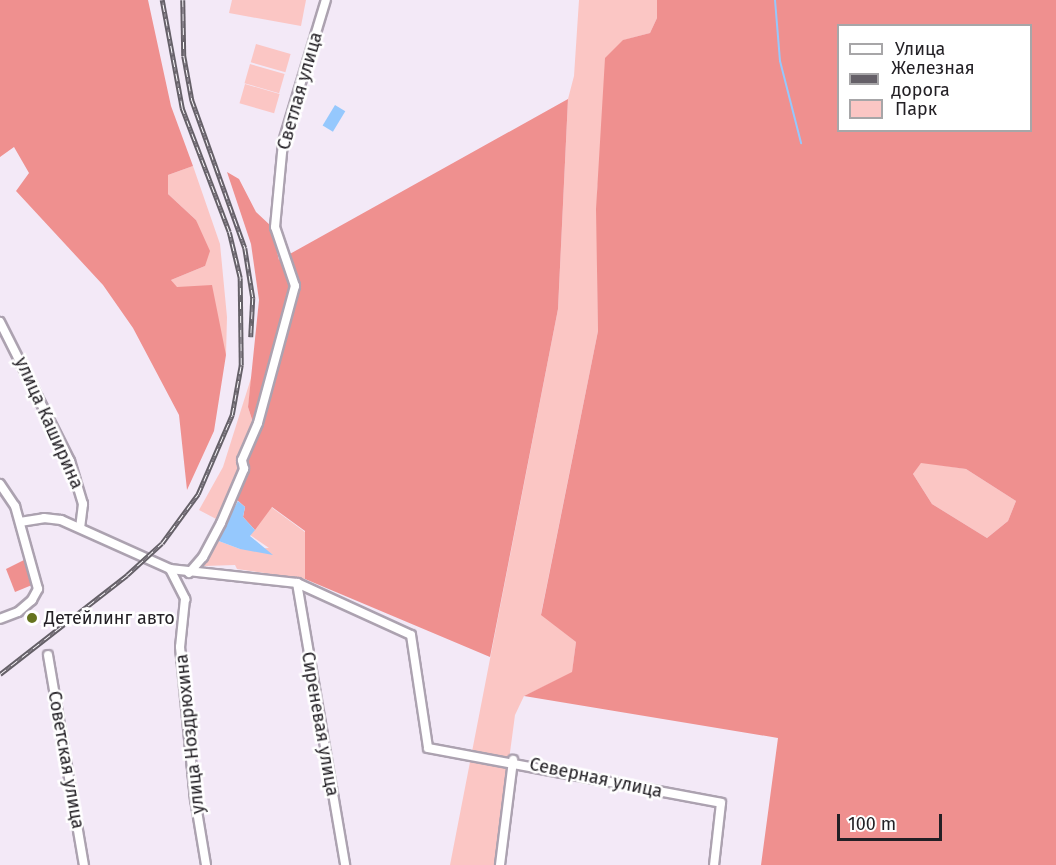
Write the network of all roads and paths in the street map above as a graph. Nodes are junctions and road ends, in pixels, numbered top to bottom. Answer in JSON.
{"nodes":[{"id":1,"x":326,"y":0,"type":"edge"},
{"id":2,"x":0,"y":322,"type":"edge"},
{"id":3,"x":0,"y":484,"type":"edge"},
{"id":4,"x":20,"y":522,"type":"junction"},
{"id":5,"x":80,"y":527,"type":"junction"},
{"id":6,"x":170,"y":569,"type":"junction"},
{"id":7,"x":189,"y":573,"type":"junction"},
{"id":8,"x":297,"y":583,"type":"junction"},
{"id":9,"x":0,"y":619,"type":"edge"},
{"id":10,"x":48,"y":656,"type":"dead end"},
{"id":11,"x":513,"y":760,"type":"junction"},
{"id":12,"x":84,"y":865,"type":"edge"},
{"id":13,"x":206,"y":865,"type":"edge"},
{"id":14,"x":345,"y":865,"type":"edge"},
{"id":15,"x":500,"y":865,"type":"edge"},
{"id":16,"x":714,"y":865,"type":"edge"}],
"edges":[{"from":1,"to":7,"type":"street","name":"Светлая улица"},
{"from":2,"to":5,"type":"street","name":"улица Каширина"},
{"from":3,"to":4,"type":"street"},
{"from":4,"to":5,"type":"street"},
{"from":4,"to":9,"type":"street"},
{"from":5,"to":6,"type":"street"},
{"from":6,"to":7,"type":"street"},
{"from":6,"to":13,"type":"street","name":"улица Ноздрюхина"},
{"from":7,"to":8,"type":"street"},
{"from":8,"to":11,"type":"street"},
{"from":8,"to":14,"type":"street","name":"Сиреневая улица"},
{"from":10,"to":12,"type":"street","name":"Советская улица"},
{"from":11,"to":15,"type":"street","name":"Северная улица"},
{"from":11,"to":16,"type":"street","name":"Северная улица"}]}
